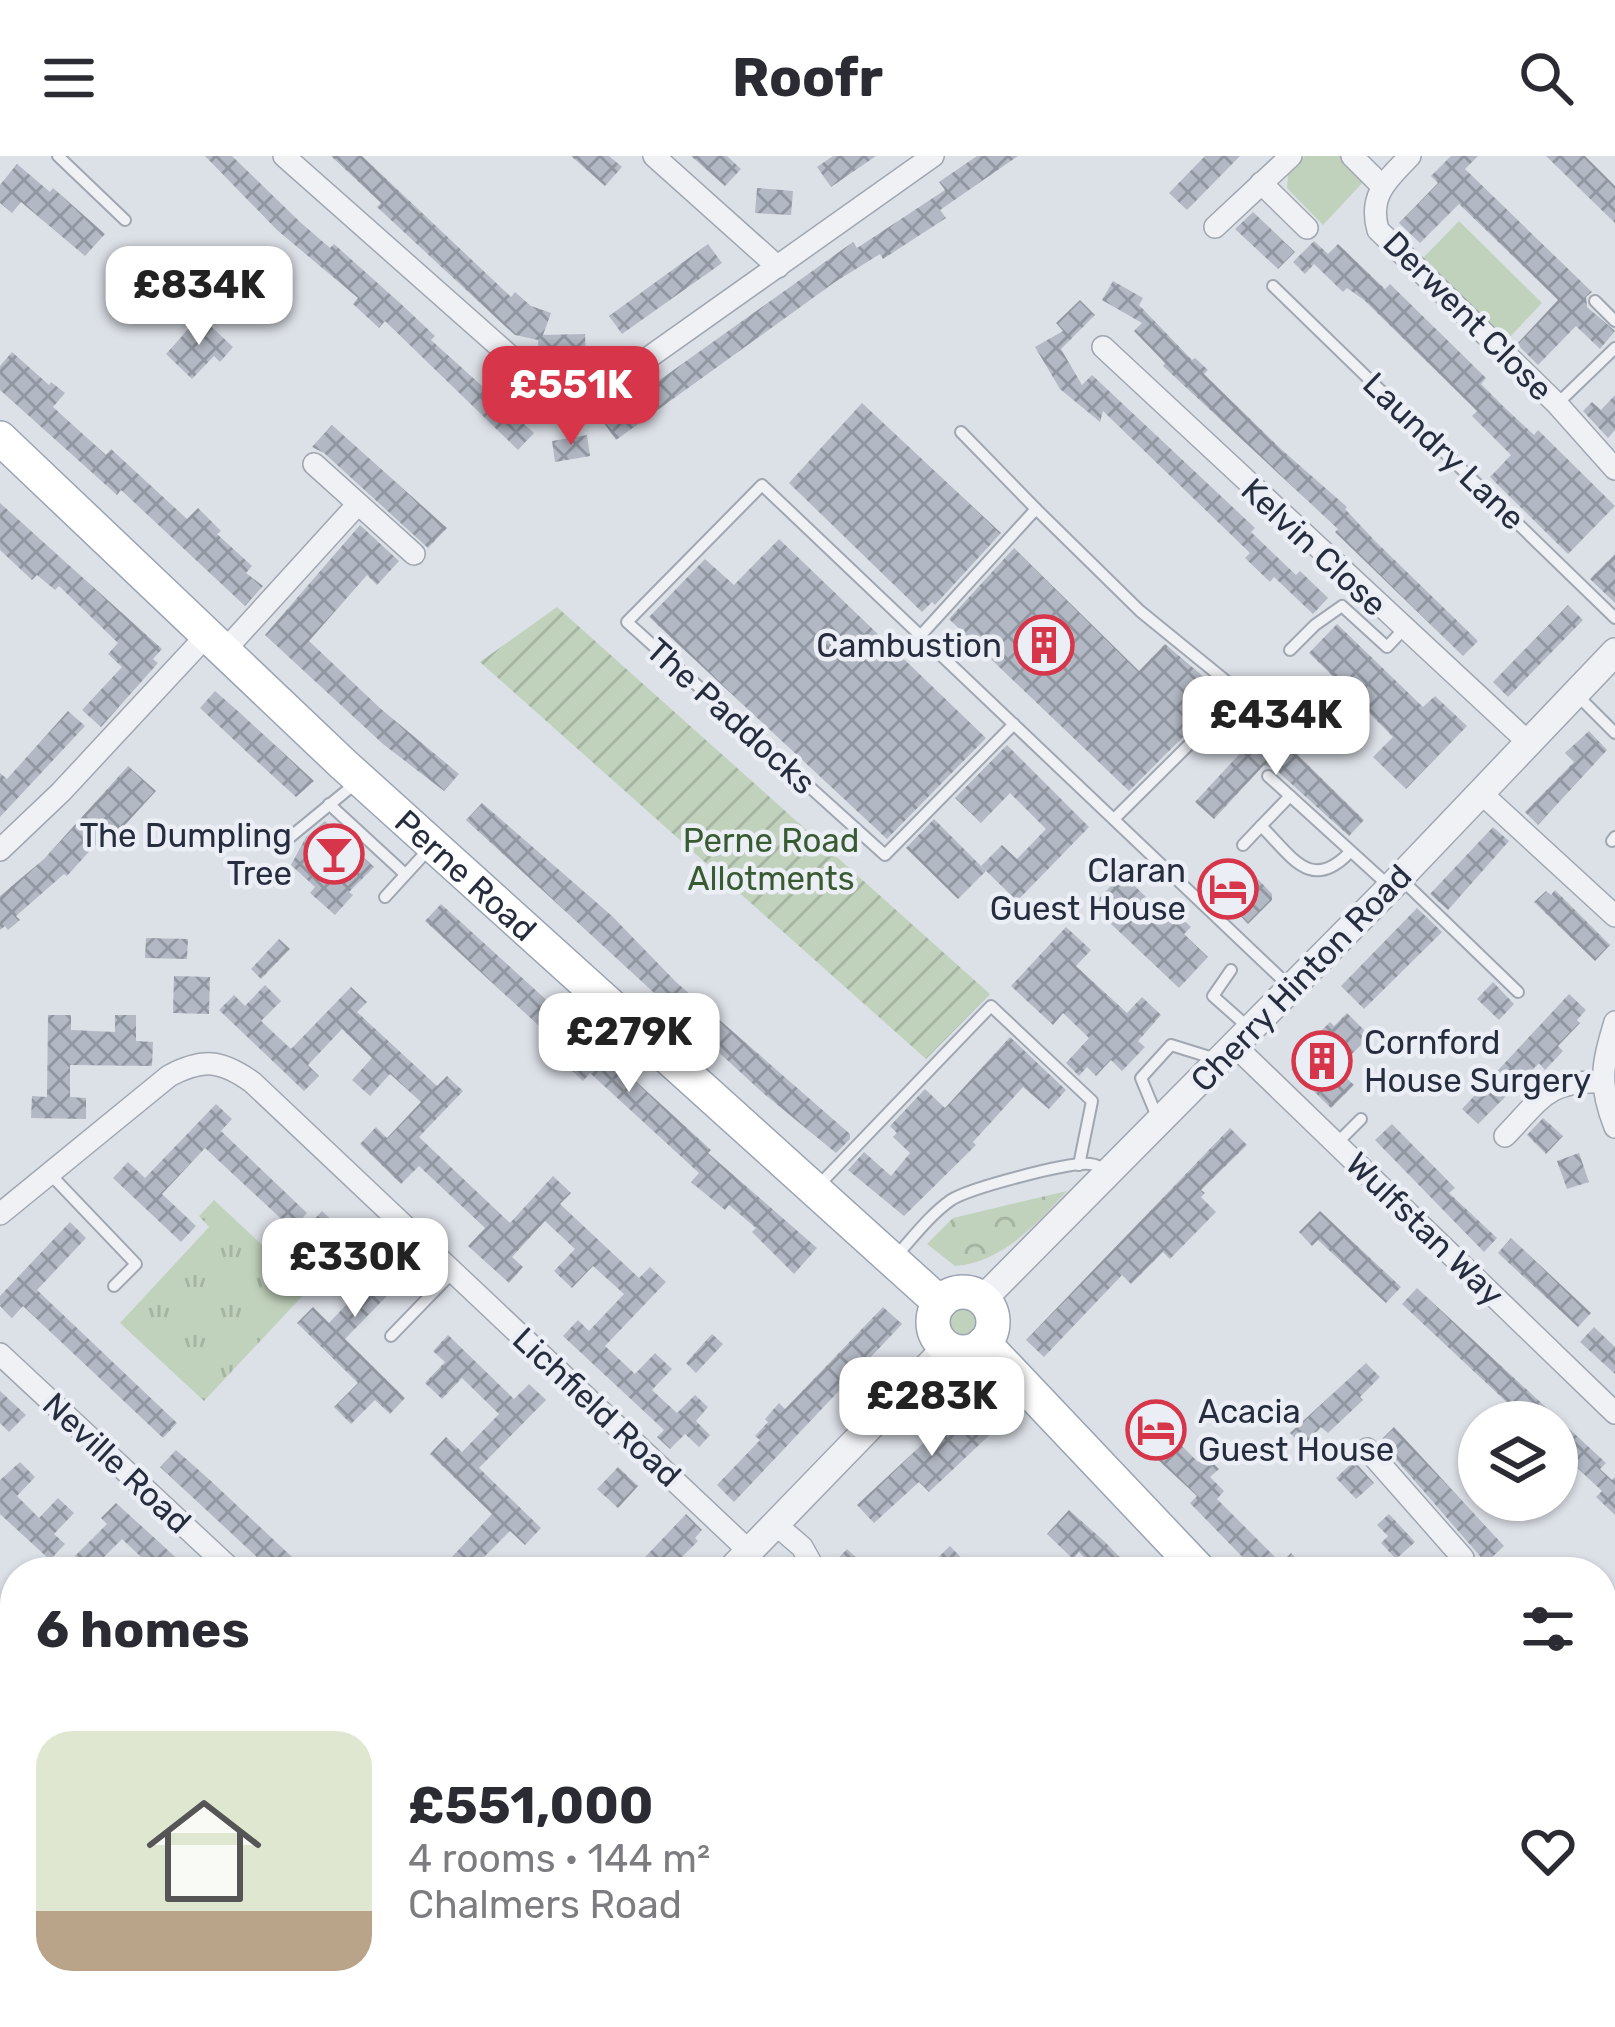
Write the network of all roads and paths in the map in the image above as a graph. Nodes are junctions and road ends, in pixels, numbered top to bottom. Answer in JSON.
{"nodes":[{"id":1,"x":58,"y":156,"type":"edge"},
{"id":2,"x":284,"y":156,"type":"edge"},
{"id":3,"x":654,"y":156,"type":"edge"},
{"id":4,"x":933,"y":156,"type":"edge"},
{"id":5,"x":1291,"y":156,"type":"edge"},
{"id":6,"x":1352,"y":156,"type":"edge"},
{"id":7,"x":1411,"y":156,"type":"edge"},
{"id":8,"x":1261,"y":183,"type":"junction"},
{"id":9,"x":1382,"y":185,"type":"junction"},
{"id":10,"x":125,"y":220,"type":"dead end"},
{"id":11,"x":1215,"y":226,"type":"dead end"},
{"id":12,"x":1307,"y":228,"type":"dead end"},
{"id":13,"x":778,"y":267,"type":"junction"},
{"id":14,"x":1273,"y":286,"type":"dead end"},
{"id":15,"x":1594,"y":301,"type":"dead end"},
{"id":16,"x":1615,"y":321,"type":"edge"},
{"id":17,"x":1102,"y":347,"type":"dead end"},
{"id":18,"x":1615,"y":348,"type":"edge"},
{"id":19,"x":1557,"y":404,"type":"junction"},
{"id":20,"x":962,"y":432,"type":"dead end"},
{"id":21,"x":3,"y":447,"type":"edge"},
{"id":22,"x":314,"y":464,"type":"dead end"},
{"id":23,"x":1615,"y":469,"type":"edge"},
{"id":24,"x":358,"y":504,"type":"junction"},
{"id":25,"x":1036,"y":509,"type":"junction"},
{"id":26,"x":413,"y":554,"type":"dead end"},
{"id":27,"x":1615,"y":618,"type":"edge"},
{"id":28,"x":1403,"y":631,"type":"junction"},
{"id":29,"x":921,"y":635,"type":"junction"},
{"id":30,"x":216,"y":642,"type":"junction"},
{"id":31,"x":1290,"y":650,"type":"dead end"},
{"id":32,"x":1615,"y":652,"type":"edge"},
{"id":33,"x":1576,"y":694,"type":"junction"},
{"id":34,"x":1014,"y":724,"type":"junction"},
{"id":35,"x":1615,"y":733,"type":"edge"},
{"id":36,"x":1528,"y":743,"type":"junction"},
{"id":37,"x":1268,"y":776,"type":"dead end"},
{"id":38,"x":360,"y":779,"type":"junction"},
{"id":39,"x":1481,"y":793,"type":"junction"},
{"id":40,"x":1290,"y":796,"type":"junction"},
{"id":41,"x":329,"y":804,"type":"junction"},
{"id":42,"x":1114,"y":820,"type":"junction"},
{"id":43,"x":1261,"y":826,"type":"junction"},
{"id":44,"x":289,"y":838,"type":"dead end"},
{"id":45,"x":434,"y":843,"type":"junction"},
{"id":46,"x":1243,"y":845,"type":"dead end"},
{"id":47,"x":0,"y":850,"type":"edge"},
{"id":48,"x":1349,"y":853,"type":"junction"},
{"id":49,"x":405,"y":874,"type":"junction"},
{"id":50,"x":1395,"y":883,"type":"junction"},
{"id":51,"x":385,"y":897,"type":"dead end"},
{"id":52,"x":1613,"y":909,"type":"edge"},
{"id":53,"x":1231,"y":970,"type":"dead end"},
{"id":54,"x":1292,"y":988,"type":"junction"},
{"id":55,"x":1518,"y":992,"type":"dead end"},
{"id":56,"x":1615,"y":1022,"type":"edge"},
{"id":57,"x":1235,"y":1045,"type":"junction"},
{"id":58,"x":1603,"y":1082,"type":"junction"},
{"id":59,"x":1361,"y":1119,"type":"dead end"},
{"id":60,"x":1159,"y":1123,"type":"junction"},
{"id":61,"x":1615,"y":1127,"type":"edge"},
{"id":62,"x":1505,"y":1136,"type":"dead end"},
{"id":63,"x":1337,"y":1143,"type":"junction"},
{"id":64,"x":1079,"y":1165,"type":"junction"},
{"id":65,"x":50,"y":1174,"type":"junction"},
{"id":66,"x":1109,"y":1174,"type":"junction"},
{"id":67,"x":816,"y":1188,"type":"junction"},
{"id":68,"x":0,"y":1214,"type":"edge"},
{"id":69,"x":893,"y":1259,"type":"junction"},
{"id":70,"x":454,"y":1272,"type":"junction"},
{"id":71,"x":114,"y":1286,"type":"dead end"},
{"id":72,"x":983,"y":1299,"type":"junction"},
{"id":73,"x":940,"y":1303,"type":"junction"},
{"id":74,"x":391,"y":1336,"type":"dead end"},
{"id":75,"x":984,"y":1343,"type":"junction"},
{"id":76,"x":947,"y":1347,"type":"junction"},
{"id":77,"x":0,"y":1354,"type":"edge"},
{"id":78,"x":1615,"y":1414,"type":"edge"},
{"id":79,"x":1367,"y":1450,"type":"dead end"},
{"id":80,"x":774,"y":1523,"type":"junction"},
{"id":81,"x":749,"y":1551,"type":"junction"},
{"id":82,"x":218,"y":1557,"type":"edge"},
{"id":83,"x":743,"y":1557,"type":"edge"},
{"id":84,"x":808,"y":1557,"type":"edge"},
{"id":85,"x":1187,"y":1557,"type":"edge"},
{"id":86,"x":1461,"y":1557,"type":"edge"}],
"edges":[{"from":1,"to":10,"type":"lane"},
{"from":2,"to":13,"type":"street"},
{"from":3,"to":13,"type":"street"},
{"from":4,"to":13,"type":"street"},
{"from":5,"to":8,"type":"street"},
{"from":6,"to":9,"type":"street"},
{"from":7,"to":9,"type":"street","name":"Derwent Close"},
{"from":8,"to":11,"type":"street"},
{"from":8,"to":12,"type":"street"},
{"from":9,"to":19,"type":"street","name":"Derwent Close"},
{"from":14,"to":27,"type":"lane","name":"Laundry Lane"},
{"from":15,"to":16,"type":"lane"},
{"from":17,"to":28,"type":"street","name":"Kelvin Close"},
{"from":18,"to":19,"type":"lane"},
{"from":19,"to":23,"type":"street","name":"Derwent Close"},
{"from":20,"to":25,"type":"lane"},
{"from":21,"to":30,"type":"main road","name":"Perne Road"},
{"from":22,"to":24,"type":"street"},
{"from":24,"to":26,"type":"street"},
{"from":24,"to":30,"type":"street"},
{"from":25,"to":29,"type":"lane"},
{"from":25,"to":42,"type":"lane"},
{"from":28,"to":31,"type":"lane"},
{"from":28,"to":36,"type":"street","name":"Kelvin Close"},
{"from":29,"to":34,"type":"lane","name":"The Paddocks"},
{"from":29,"to":34,"type":"lane","name":"The Paddocks"},
{"from":30,"to":38,"type":"main road","name":"Perne Road"},
{"from":30,"to":47,"type":"street"},
{"from":32,"to":33,"type":"street","name":"Cherry Hinton Road"},
{"from":33,"to":35,"type":"lane"},
{"from":33,"to":36,"type":"street","name":"Cherry Hinton Road"},
{"from":34,"to":42,"type":"lane","name":"The Paddocks"},
{"from":36,"to":39,"type":"street","name":"Cherry Hinton Road"},
{"from":37,"to":40,"type":"lane"},
{"from":38,"to":41,"type":"lane"},
{"from":38,"to":45,"type":"main road","name":"Perne Road"},
{"from":39,"to":50,"type":"street","name":"Cherry Hinton Road"},
{"from":39,"to":52,"type":"street"},
{"from":40,"to":43,"type":"lane"},
{"from":40,"to":48,"type":"lane"},
{"from":41,"to":44,"type":"lane"},
{"from":41,"to":49,"type":"lane"},
{"from":42,"to":54,"type":"lane","name":"The Paddocks"},
{"from":43,"to":46,"type":"lane"},
{"from":43,"to":48,"type":"lane"},
{"from":45,"to":49,"type":"lane"},
{"from":45,"to":67,"type":"main road","name":"Perne Road"},
{"from":48,"to":50,"type":"lane"},
{"from":49,"to":51,"type":"lane"},
{"from":50,"to":54,"type":"street","name":"Cherry Hinton Road"},
{"from":50,"to":55,"type":"lane"},
{"from":53,"to":57,"type":"lane"},
{"from":54,"to":57,"type":"street","name":"Cherry Hinton Road"},
{"from":56,"to":58,"type":"street"},
{"from":57,"to":60,"type":"street","name":"Cherry Hinton Road"},
{"from":57,"to":60,"type":"lane"},
{"from":57,"to":63,"type":"street","name":"Wulfstan Way"},
{"from":58,"to":61,"type":"street"},
{"from":58,"to":62,"type":"street"},
{"from":59,"to":63,"type":"lane"},
{"from":60,"to":66,"type":"street","name":"Cherry Hinton Road"},
{"from":63,"to":78,"type":"street","name":"Wulfstan Way"},
{"from":64,"to":66,"type":"lane"},
{"from":64,"to":67,"type":"lane"},
{"from":64,"to":69,"type":"lane"},
{"from":65,"to":68,"type":"street","name":"Lichfield Road"},
{"from":65,"to":70,"type":"street","name":"Lichfield Road"},
{"from":65,"to":71,"type":"lane"},
{"from":66,"to":72,"type":"street","name":"Cherry Hinton Road"},
{"from":67,"to":69,"type":"main road","name":"Perne Road"},
{"from":69,"to":73,"type":"main road","name":"Perne Road"},
{"from":70,"to":74,"type":"lane"},
{"from":70,"to":81,"type":"street","name":"Lichfield Road"},
{"from":72,"to":73,"type":"main road"},
{"from":72,"to":75,"type":"main road"},
{"from":73,"to":76,"type":"main road"},
{"from":75,"to":76,"type":"main road"},
{"from":75,"to":85,"type":"main road"},
{"from":76,"to":80,"type":"street"},
{"from":77,"to":82,"type":"street","name":"Neville Road"},
{"from":79,"to":86,"type":"street"},
{"from":80,"to":81,"type":"street"},
{"from":80,"to":84,"type":"street"},
{"from":81,"to":83,"type":"street"}]}
